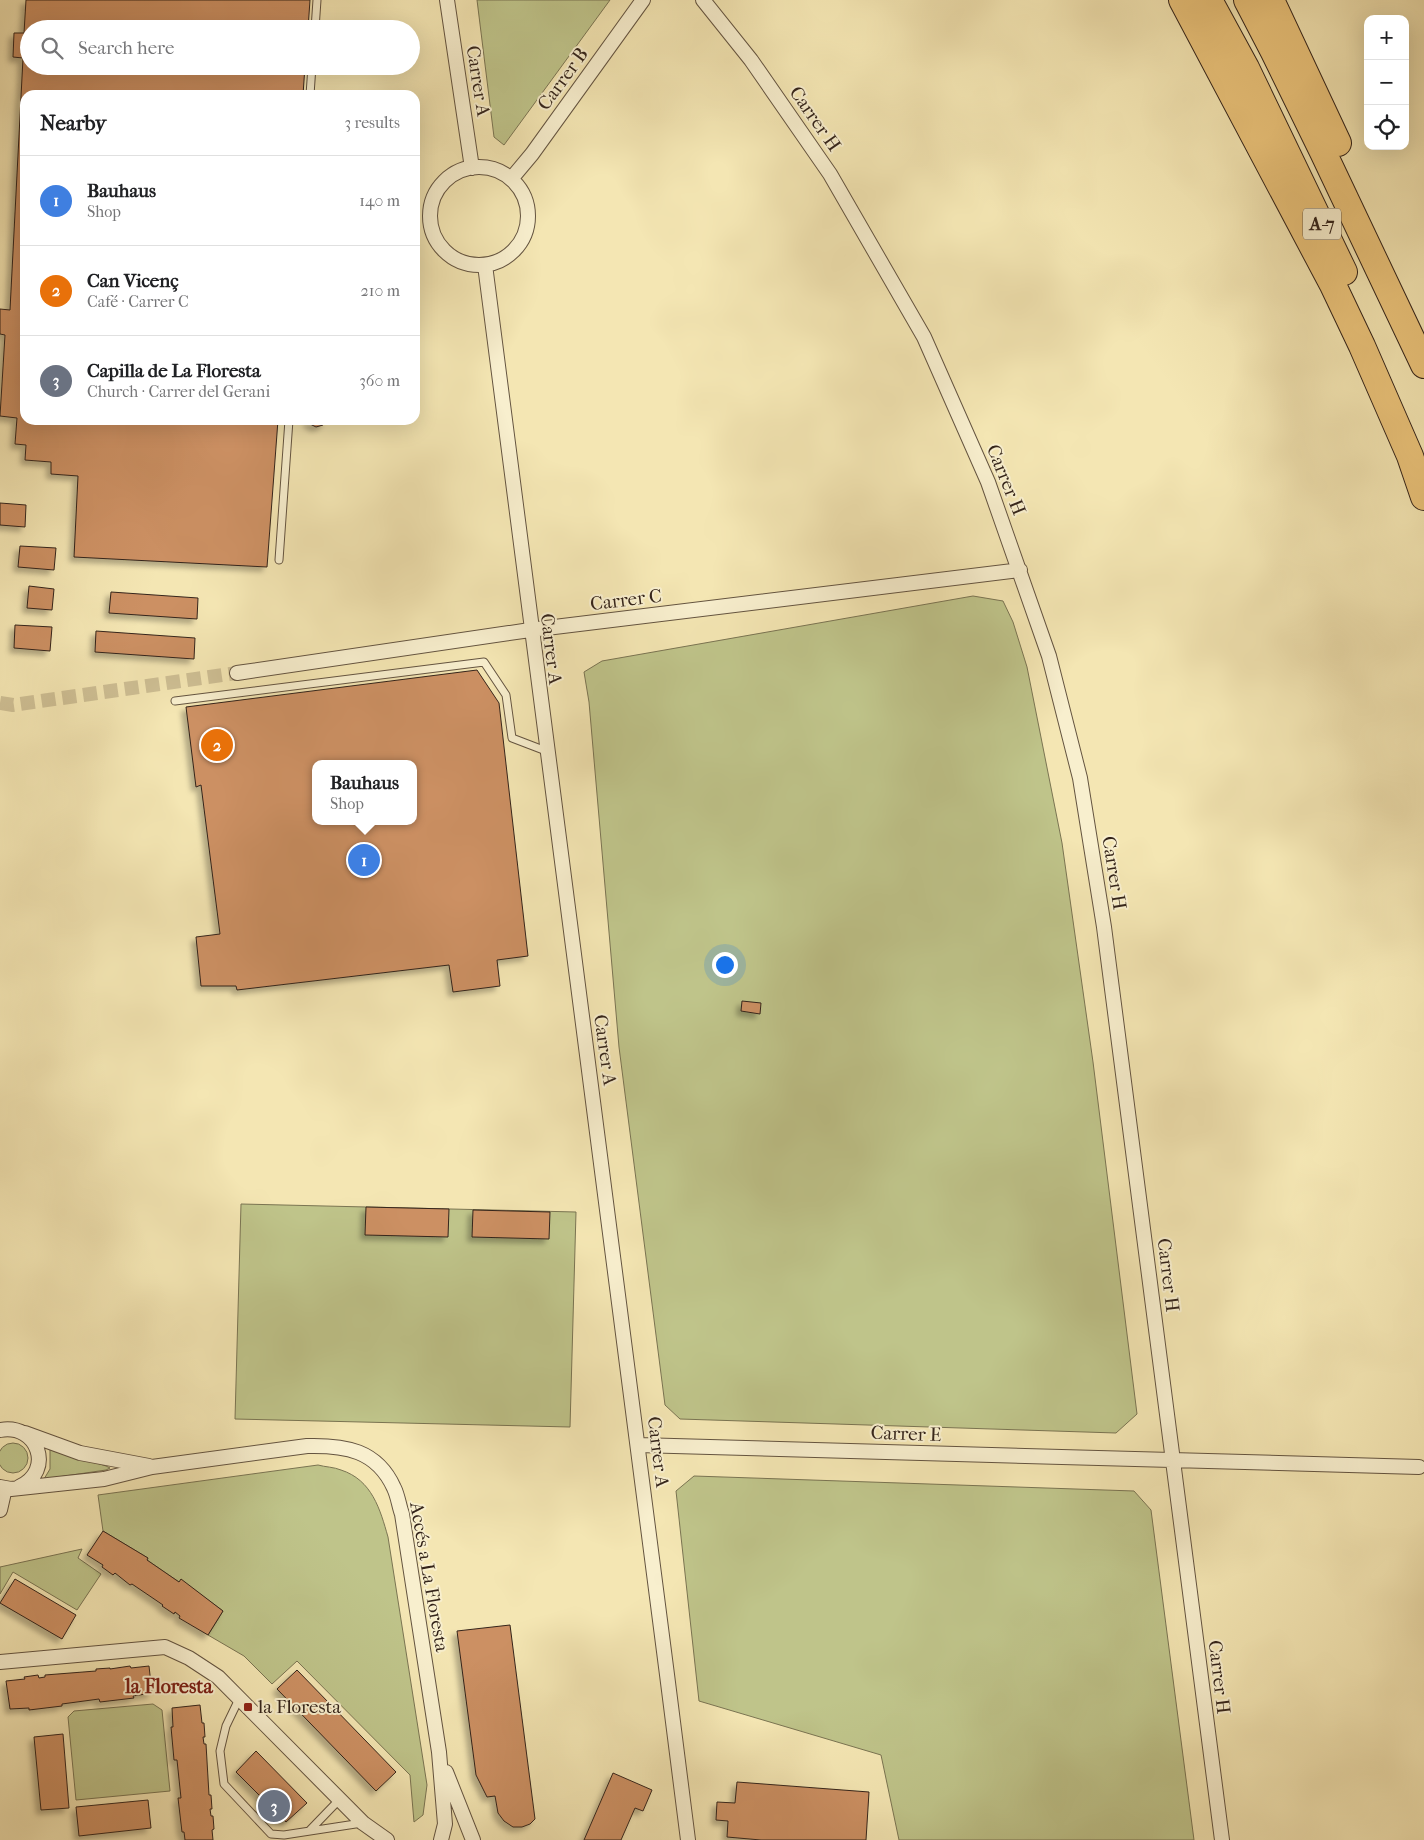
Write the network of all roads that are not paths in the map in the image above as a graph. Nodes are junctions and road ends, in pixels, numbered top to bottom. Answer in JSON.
{"nodes":[{"id":1,"x":317,"y":0,"type":"edge"},
{"id":2,"x":447,"y":0,"type":"edge"},
{"id":3,"x":643,"y":0,"type":"edge"},
{"id":4,"x":703,"y":0,"type":"edge"},
{"id":5,"x":1182,"y":0,"type":"edge"},
{"id":6,"x":1209,"y":0,"type":"edge"},
{"id":7,"x":1247,"y":0,"type":"edge"},
{"id":8,"x":1272,"y":0,"type":"edge"},
{"id":9,"x":316,"y":20,"type":"edge"},
{"id":10,"x":311,"y":75,"type":"edge"},
{"id":11,"x":310,"y":90,"type":"edge"},
{"id":12,"x":472,"y":168,"type":"junction"},
{"id":13,"x":511,"y":179,"type":"junction"},
{"id":14,"x":486,"y":265,"type":"junction"},
{"id":15,"x":1424,"y":330,"type":"edge"},
{"id":16,"x":1424,"y":364,"type":"edge"},
{"id":17,"x":289,"y":425,"type":"edge"},
{"id":18,"x":1424,"y":454,"type":"edge"},
{"id":19,"x":1424,"y":497,"type":"edge"},
{"id":20,"x":279,"y":560,"type":"dead end"},
{"id":21,"x":1020,"y":570,"type":"junction"},
{"id":22,"x":530,"y":630,"type":"junction"},
{"id":23,"x":237,"y":674,"type":"tunnel mouth"},
{"id":24,"x":175,"y":701,"type":"dead end"},
{"id":25,"x":546,"y":751,"type":"junction"},
{"id":26,"x":0,"y":1421,"type":"edge"},
{"id":27,"x":0,"y":1430,"type":"edge"},
{"id":28,"x":21,"y":1432,"type":"junction"},
{"id":29,"x":638,"y":1445,"type":"junction"},
{"id":30,"x":1172,"y":1460,"type":"junction"},
{"id":31,"x":152,"y":1467,"type":"junction"},
{"id":32,"x":1418,"y":1467,"type":"dead end"},
{"id":33,"x":7,"y":1488,"type":"edge"},
{"id":34,"x":0,"y":1510,"type":"edge"},
{"id":35,"x":0,"y":1662,"type":"edge"},
{"id":36,"x":239,"y":1699,"type":"junction"},
{"id":37,"x":439,"y":1752,"type":"junction"},
{"id":38,"x":340,"y":1800,"type":"junction"},
{"id":39,"x":363,"y":1823,"type":"junction"},
{"id":40,"x":309,"y":1830,"type":"junction"},
{"id":41,"x":372,"y":1840,"type":"edge"},
{"id":42,"x":387,"y":1840,"type":"edge"},
{"id":43,"x":441,"y":1840,"type":"edge"},
{"id":44,"x":473,"y":1840,"type":"edge"},
{"id":45,"x":688,"y":1840,"type":"edge"},
{"id":46,"x":1222,"y":1840,"type":"edge"}],
"edges":[{"from":1,"to":9,"type":"lane"},
{"from":2,"to":12,"type":"street","name":"Carrer A"},
{"from":3,"to":13,"type":"street","name":"Carrer B"},
{"from":4,"to":21,"type":"street","name":"Carrer H"},
{"from":5,"to":19,"type":"highway"},
{"from":6,"to":18,"type":"highway","number":"A-7"},
{"from":7,"to":16,"type":"highway","number":"A-7"},
{"from":8,"to":15,"type":"highway"},
{"from":10,"to":11,"type":"lane"},
{"from":12,"to":13,"type":"street"},
{"from":12,"to":14,"type":"street"},
{"from":13,"to":14,"type":"street"},
{"from":14,"to":22,"type":"street","name":"Carrer A"},
{"from":17,"to":20,"type":"lane"},
{"from":21,"to":22,"type":"street","name":"Carrer C"},
{"from":21,"to":30,"type":"street","name":"Carrer H"},
{"from":22,"to":23,"type":"street","name":"Carrer C"},
{"from":22,"to":25,"type":"street","name":"Carrer A"},
{"from":24,"to":25,"type":"lane"},
{"from":25,"to":29,"type":"street","name":"Carrer A"},
{"from":26,"to":28,"type":"lane"},
{"from":27,"to":28,"type":"street","name":"Accés a La Floresta"},
{"from":28,"to":31,"type":"street","name":"Accés a La Floresta"},
{"from":28,"to":33,"type":"street"},
{"from":29,"to":30,"type":"street","name":"Carrer E"},
{"from":29,"to":45,"type":"street","name":"Carrer A"},
{"from":30,"to":32,"type":"street","name":"Carrer E"},
{"from":30,"to":46,"type":"street","name":"Carrer H"},
{"from":31,"to":33,"type":"street","name":"Accés a La Floresta"},
{"from":31,"to":37,"type":"street","name":"Accés a La Floresta"},
{"from":33,"to":34,"type":"street"},
{"from":35,"to":36,"type":"street"},
{"from":36,"to":38,"type":"street"},
{"from":36,"to":40,"type":"lane"},
{"from":37,"to":43,"type":"street","name":"Accés a La Floresta"},
{"from":37,"to":44,"type":"street","name":"Accés a La Floresta"},
{"from":38,"to":39,"type":"street"},
{"from":38,"to":40,"type":"lane"},
{"from":39,"to":40,"type":"lane"},
{"from":39,"to":41,"type":"street"},
{"from":39,"to":42,"type":"street"}]}
